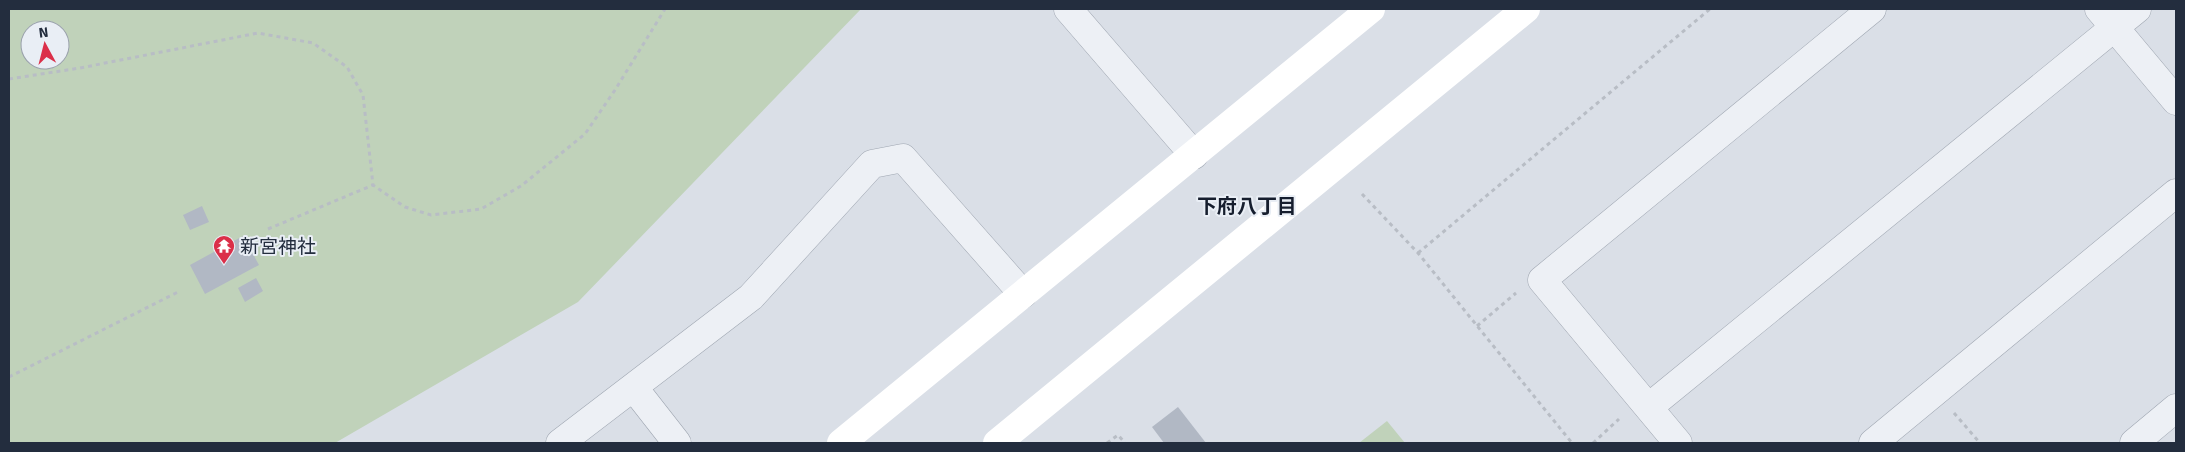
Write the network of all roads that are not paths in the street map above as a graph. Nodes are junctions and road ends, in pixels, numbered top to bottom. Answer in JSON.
{"nodes":[{"id":1,"x":1068,"y":9,"type":"edge"},
{"id":2,"x":1526,"y":9,"type":"edge"},
{"id":3,"x":1872,"y":9,"type":"edge"},
{"id":4,"x":2137,"y":9,"type":"edge"},
{"id":5,"x":1356,"y":13,"type":"edge"},
{"id":6,"x":2106,"y":18,"type":"edge"},
{"id":7,"x":2176,"y":101,"type":"edge"},
{"id":8,"x":1194,"y":155,"type":"junction"},
{"id":9,"x":2176,"y":193,"type":"edge"},
{"id":10,"x":1023,"y":294,"type":"junction"},
{"id":11,"x":634,"y":388,"type":"junction"},
{"id":12,"x":1646,"y":403,"type":"junction"},
{"id":13,"x":2176,"y":408,"type":"edge"},
{"id":14,"x":560,"y":443,"type":"edge"},
{"id":15,"x":676,"y":443,"type":"edge"},
{"id":16,"x":841,"y":443,"type":"edge"},
{"id":17,"x":996,"y":443,"type":"edge"},
{"id":18,"x":1678,"y":443,"type":"edge"},
{"id":19,"x":1873,"y":443,"type":"edge"},
{"id":20,"x":2134,"y":443,"type":"edge"}],
"edges":[{"from":1,"to":8,"type":"street"},
{"from":2,"to":17,"type":"street"},
{"from":3,"to":12,"type":"street"},
{"from":4,"to":6,"type":"street"},
{"from":5,"to":8,"type":"street"},
{"from":6,"to":7,"type":"street"},
{"from":6,"to":12,"type":"street"},
{"from":8,"to":10,"type":"street"},
{"from":9,"to":19,"type":"street"},
{"from":10,"to":11,"type":"street"},
{"from":10,"to":16,"type":"street"},
{"from":11,"to":14,"type":"street"},
{"from":11,"to":15,"type":"street"},
{"from":12,"to":18,"type":"street"},
{"from":13,"to":20,"type":"street"}]}
